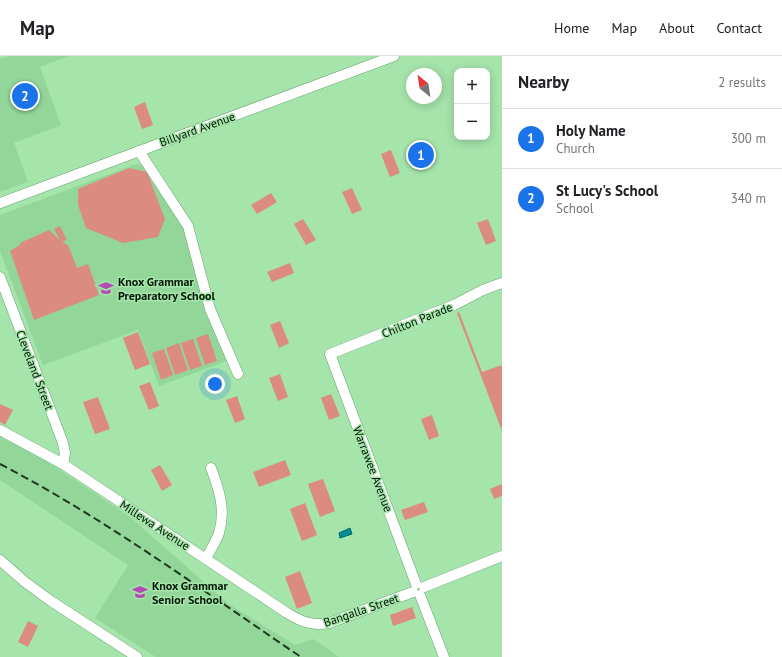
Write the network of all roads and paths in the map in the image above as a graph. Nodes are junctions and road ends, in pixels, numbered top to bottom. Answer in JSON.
{"nodes":[{"id":1,"x":394,"y":56,"type":"edge"},
{"id":2,"x":139,"y":151,"type":"junction"},
{"id":3,"x":0,"y":203,"type":"edge"},
{"id":4,"x":0,"y":277,"type":"edge"},
{"id":5,"x":502,"y":283,"type":"edge"},
{"id":6,"x":330,"y":354,"type":"joint"},
{"id":7,"x":238,"y":374,"type":"dead end"},
{"id":8,"x":0,"y":430,"type":"edge"},
{"id":9,"x":63,"y":464,"type":"junction"},
{"id":10,"x":210,"y":468,"type":"dead end"},
{"id":11,"x":502,"y":556,"type":"edge"},
{"id":12,"x":206,"y":558,"type":"junction"},
{"id":13,"x":0,"y":560,"type":"edge"},
{"id":14,"x":418,"y":589,"type":"junction"},
{"id":15,"x":308,"y":623,"type":"joint"},
{"id":16,"x":136,"y":657,"type":"edge"},
{"id":17,"x":444,"y":657,"type":"edge"}],
"edges":[{"from":1,"to":2,"type":"street","name":"Billyard Avenue"},
{"from":2,"to":3,"type":"street","name":"Billyard Avenue"},
{"from":2,"to":7,"type":"street"},
{"from":4,"to":9,"type":"street","name":"Cleveland Street"},
{"from":5,"to":6,"type":"street","name":"Chilton Parade"},
{"from":6,"to":14,"type":"street","name":"Warrawee Avenue"},
{"from":8,"to":9,"type":"street","name":"Millewa Avenue"},
{"from":9,"to":12,"type":"street","name":"Millewa Avenue"},
{"from":10,"to":12,"type":"street"},
{"from":11,"to":14,"type":"street","name":"Bangalla Street"},
{"from":12,"to":15,"type":"street","name":"Millewa Avenue"},
{"from":13,"to":16,"type":"street"},
{"from":14,"to":15,"type":"street","name":"Bangalla Street"},
{"from":14,"to":17,"type":"street","name":"Warrawee Avenue"}]}
